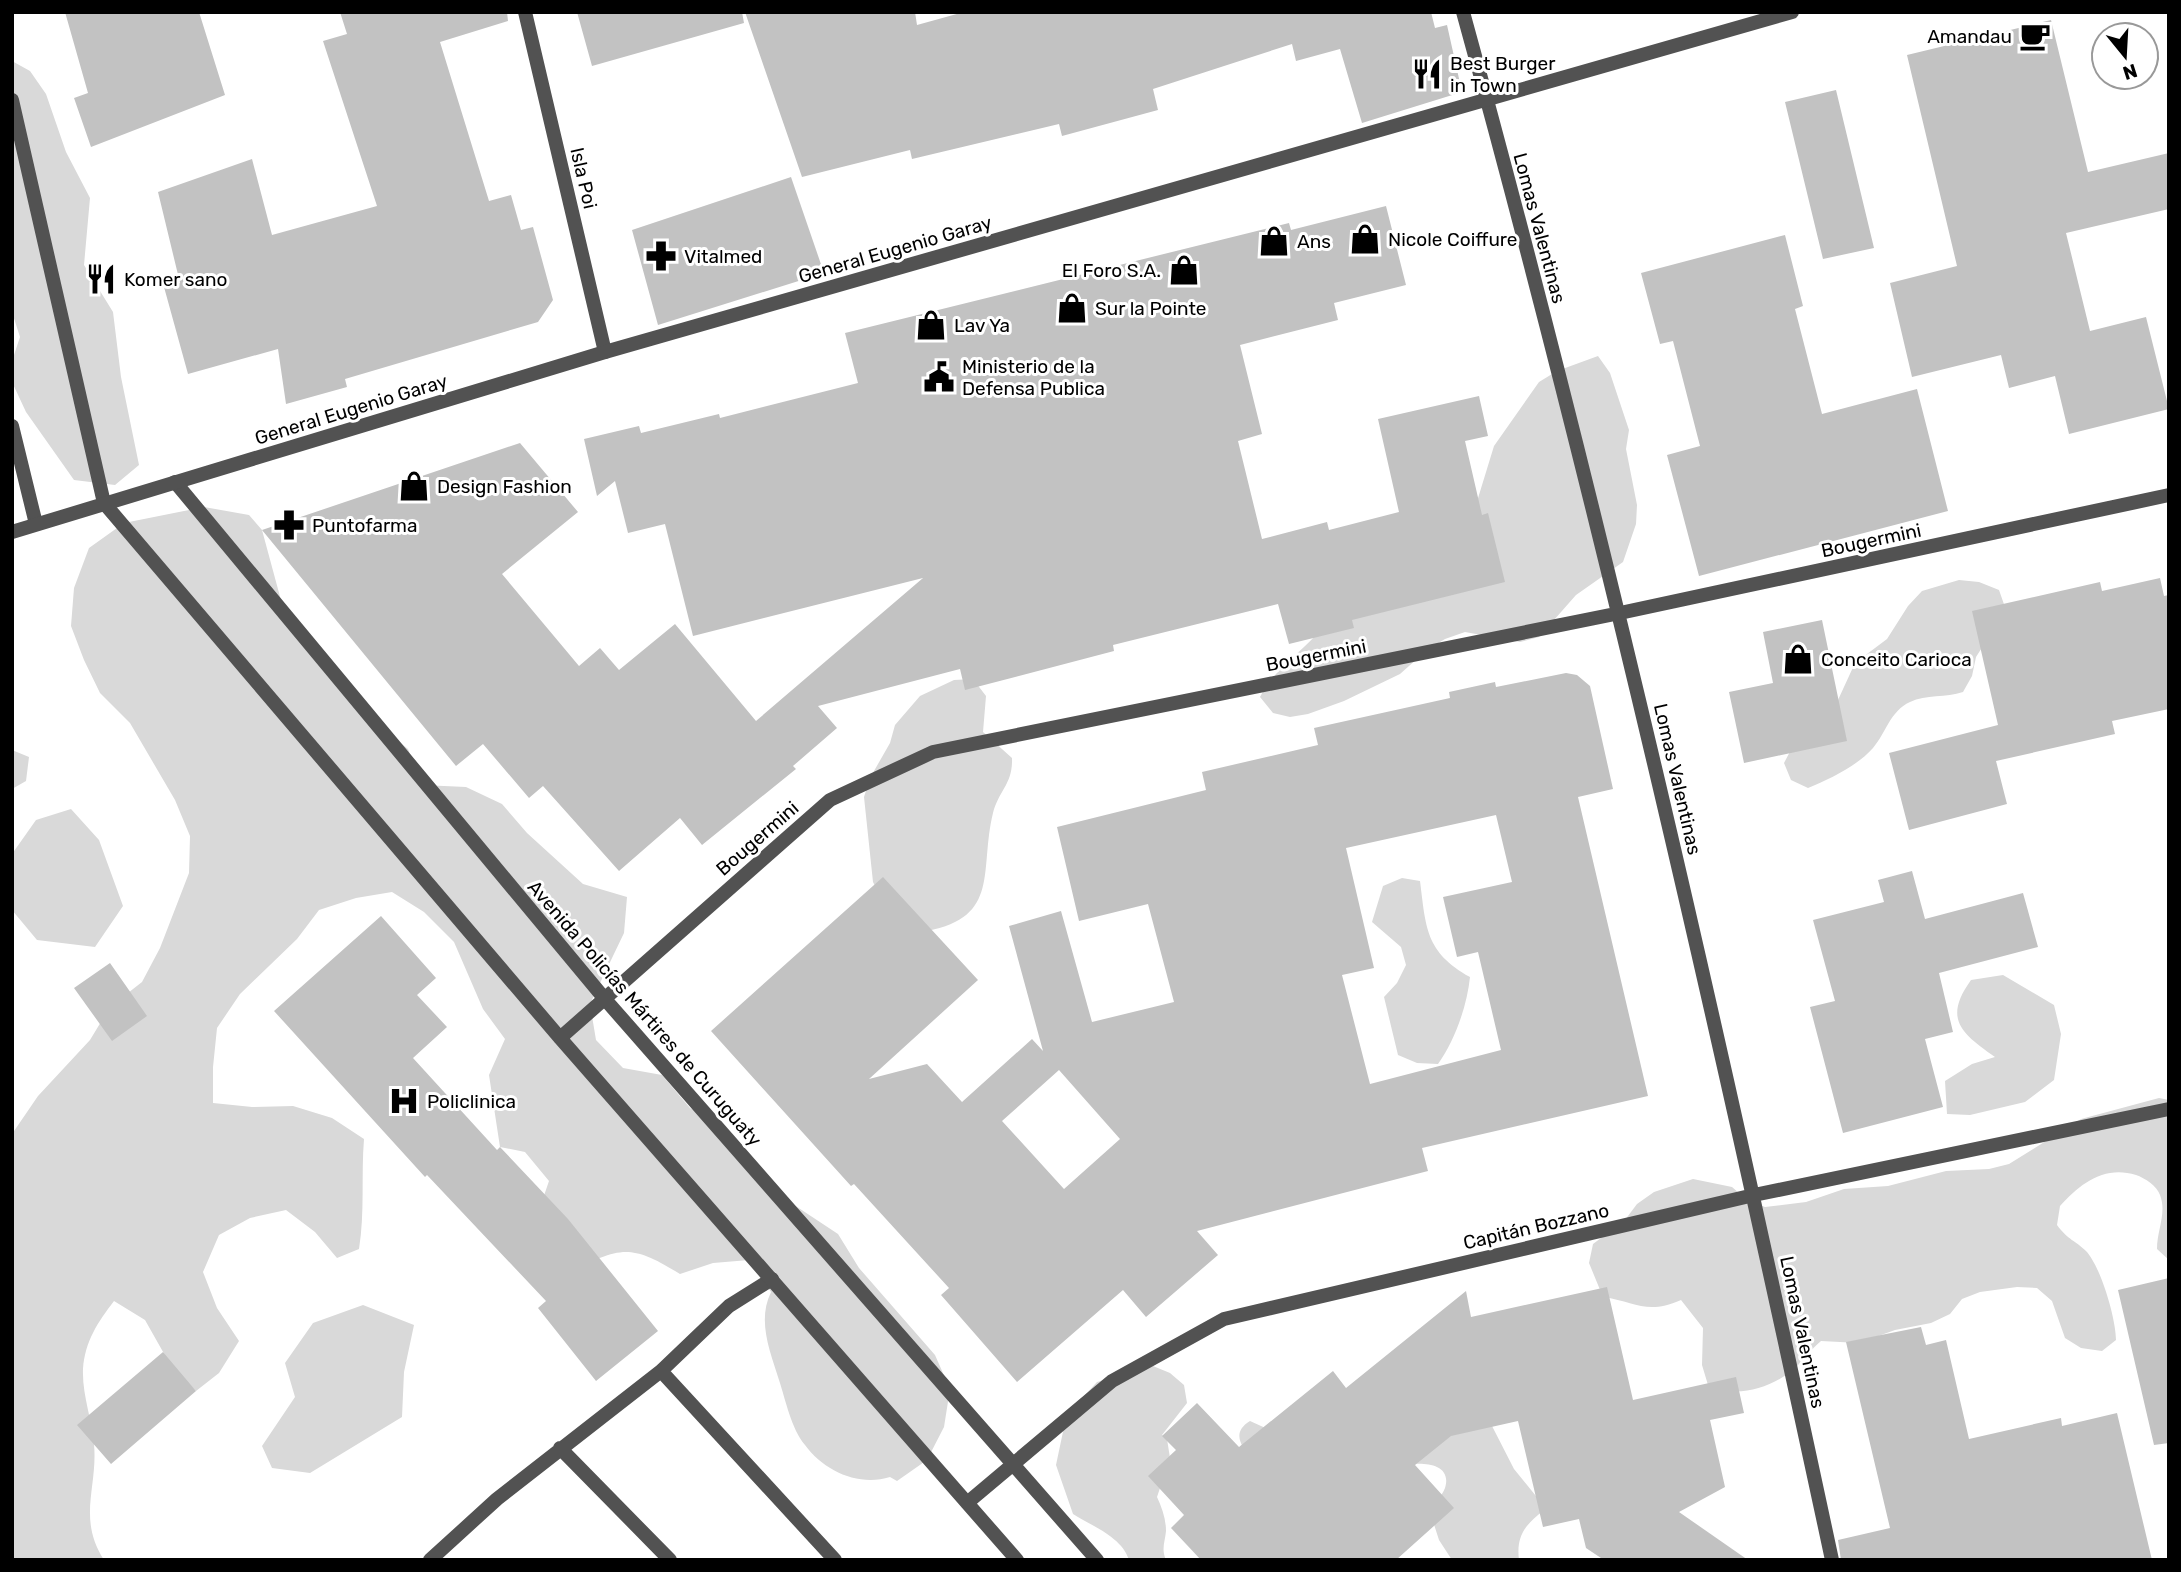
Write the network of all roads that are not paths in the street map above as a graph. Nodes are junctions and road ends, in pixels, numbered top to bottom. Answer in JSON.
{"nodes":[{"id":1,"x":525,"y":12,"type":"edge"},
{"id":2,"x":1463,"y":12,"type":"edge"},
{"id":3,"x":1792,"y":12,"type":"edge"},
{"id":4,"x":1486,"y":98,"type":"junction"},
{"id":5,"x":12,"y":100,"type":"edge"},
{"id":6,"x":605,"y":352,"type":"junction"},
{"id":7,"x":12,"y":426,"type":"edge"},
{"id":8,"x":175,"y":482,"type":"junction"},
{"id":9,"x":2169,"y":495,"type":"edge"},
{"id":10,"x":104,"y":503,"type":"junction"},
{"id":11,"x":36,"y":524,"type":"junction"},
{"id":12,"x":12,"y":532,"type":"edge"},
{"id":13,"x":1620,"y":613,"type":"junction"},
{"id":14,"x":604,"y":998,"type":"junction"},
{"id":15,"x":560,"y":1038,"type":"junction"},
{"id":16,"x":2169,"y":1109,"type":"edge"},
{"id":17,"x":1754,"y":1195,"type":"junction"},
{"id":18,"x":772,"y":1279,"type":"junction"},
{"id":19,"x":661,"y":1371,"type":"junction"},
{"id":20,"x":560,"y":1448,"type":"junction"},
{"id":21,"x":1011,"y":1463,"type":"junction"},
{"id":22,"x":967,"y":1503,"type":"junction"},
{"id":23,"x":430,"y":1560,"type":"edge"},
{"id":24,"x":670,"y":1560,"type":"edge"},
{"id":25,"x":835,"y":1560,"type":"edge"},
{"id":26,"x":1017,"y":1560,"type":"edge"},
{"id":27,"x":1097,"y":1560,"type":"edge"},
{"id":28,"x":1832,"y":1560,"type":"edge"}],
"edges":[{"from":1,"to":6,"type":"street","name":"Isla Poi"},
{"from":2,"to":4,"type":"street","name":"Lomas Valentinas"},
{"from":3,"to":4,"type":"street","name":"General Eugenio Garay"},
{"from":4,"to":6,"type":"street","name":"General Eugenio Garay"},
{"from":4,"to":13,"type":"street","name":"Lomas Valentinas"},
{"from":5,"to":10,"type":"street"},
{"from":6,"to":8,"type":"street","name":"General Eugenio Garay"},
{"from":7,"to":11,"type":"street"},
{"from":8,"to":10,"type":"street","name":"General Eugenio Garay"},
{"from":8,"to":14,"type":"street","name":"Avenida Policías Mártires de Curuguaty"},
{"from":9,"to":13,"type":"street","name":"Bougermini"},
{"from":10,"to":11,"type":"street","name":"General Eugenio Garay"},
{"from":10,"to":15,"type":"street"},
{"from":11,"to":12,"type":"street","name":"General Eugenio Garay"},
{"from":13,"to":14,"type":"street","name":"Bougermini"},
{"from":13,"to":17,"type":"street","name":"Lomas Valentinas"},
{"from":14,"to":15,"type":"street","name":"Bougermini"},
{"from":14,"to":21,"type":"street","name":"Avenida Policías Mártires de Curuguaty"},
{"from":15,"to":18,"type":"street"},
{"from":16,"to":17,"type":"street","name":"Capitán Bozzano"},
{"from":17,"to":21,"type":"street","name":"Capitán Bozzano"},
{"from":17,"to":28,"type":"street","name":"Lomas Valentinas"},
{"from":18,"to":19,"type":"street"},
{"from":18,"to":22,"type":"street"},
{"from":19,"to":20,"type":"street"},
{"from":19,"to":25,"type":"street"},
{"from":20,"to":23,"type":"street"},
{"from":20,"to":24,"type":"street"},
{"from":21,"to":22,"type":"street","name":"Capitán Bozzano"},
{"from":21,"to":27,"type":"street","name":"Avenida Policías Mártires de Curuguaty"},
{"from":22,"to":26,"type":"street"}]}
